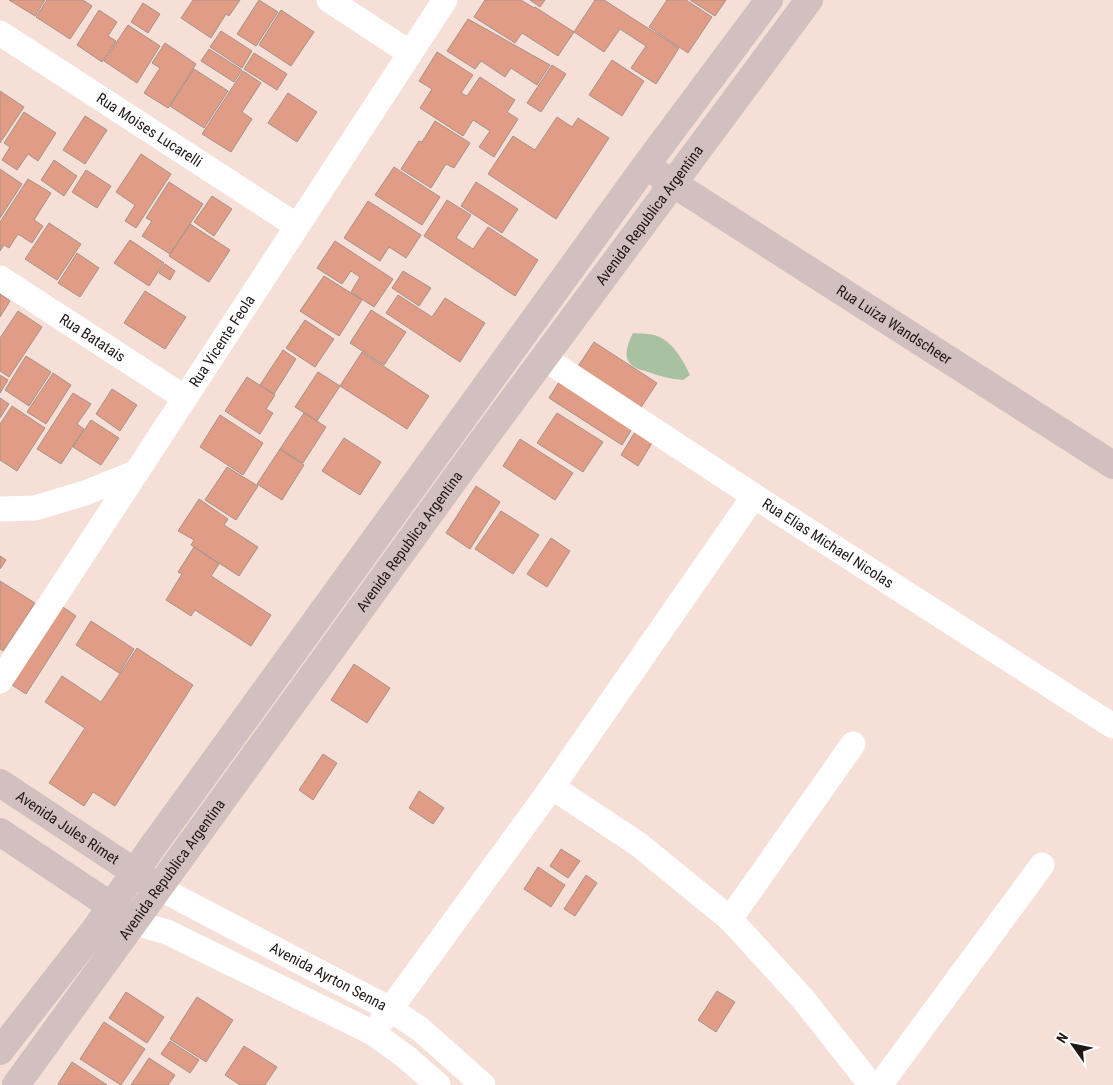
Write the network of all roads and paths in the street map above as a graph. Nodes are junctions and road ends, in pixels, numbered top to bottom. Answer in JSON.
{"nodes":[{"id":1,"x":329,"y":0,"type":"edge"},
{"id":2,"x":445,"y":0,"type":"edge"},
{"id":3,"x":768,"y":0,"type":"edge"},
{"id":4,"x":809,"y":0,"type":"edge"},
{"id":5,"x":0,"y":33,"type":"edge"},
{"id":6,"x":410,"y":53,"type":"junction"},
{"id":7,"x":646,"y":165,"type":"junction"},
{"id":8,"x":673,"y":185,"type":"junction"},
{"id":9,"x":297,"y":226,"type":"junction"},
{"id":10,"x":0,"y":278,"type":"edge"},
{"id":11,"x":544,"y":358,"type":"junction"},
{"id":12,"x":185,"y":398,"type":"junction"},
{"id":13,"x":1113,"y":465,"type":"edge"},
{"id":14,"x":137,"y":472,"type":"junction"},
{"id":15,"x":754,"y":496,"type":"junction"},
{"id":16,"x":0,"y":509,"type":"edge"},
{"id":17,"x":0,"y":681,"type":"edge"},
{"id":18,"x":1113,"y":726,"type":"edge"},
{"id":19,"x":853,"y":744,"type":"dead end"},
{"id":20,"x":0,"y":783,"type":"edge"},
{"id":21,"x":552,"y":787,"type":"junction"},
{"id":22,"x":0,"y":832,"type":"edge"},
{"id":23,"x":1042,"y":865,"type":"dead end"},
{"id":24,"x":136,"y":871,"type":"junction"},
{"id":25,"x":159,"y":888,"type":"junction"},
{"id":26,"x":112,"y":906,"type":"junction"},
{"id":27,"x":730,"y":919,"type":"junction"},
{"id":28,"x":135,"y":923,"type":"junction"},
{"id":29,"x":390,"y":1009,"type":"junction"},
{"id":30,"x":373,"y":1034,"type":"junction"},
{"id":31,"x":0,"y":1052,"type":"edge"},
{"id":32,"x":16,"y":1085,"type":"edge"},
{"id":33,"x":438,"y":1085,"type":"edge"},
{"id":34,"x":483,"y":1085,"type":"edge"},
{"id":35,"x":871,"y":1085,"type":"edge"},
{"id":36,"x":880,"y":1085,"type":"edge"}],
"edges":[{"from":1,"to":6,"type":"street"},
{"from":2,"to":6,"type":"street","name":"Rua Vicente Feola"},
{"from":3,"to":7,"type":"main road","name":"Avenida Republica Argentina"},
{"from":4,"to":8,"type":"main road","name":"Avenida Republica Argentina"},
{"from":5,"to":9,"type":"street","name":"Rua Moises Lucarelli"},
{"from":6,"to":9,"type":"street","name":"Rua Vicente Feola"},
{"from":7,"to":8,"type":"main road","name":"Rua Luiza Wandscheer"},
{"from":7,"to":24,"type":"main road","name":"Avenida Republica Argentina"},
{"from":8,"to":11,"type":"main road","name":"Avenida Republica Argentina"},
{"from":8,"to":13,"type":"main road","name":"Rua Luiza Wandscheer"},
{"from":9,"to":12,"type":"street","name":"Rua Vicente Feola"},
{"from":10,"to":12,"type":"street","name":"Rua Batatais"},
{"from":11,"to":15,"type":"street","name":"Rua Elias Michael Nicolas"},
{"from":11,"to":25,"type":"main road","name":"Avenida Republica Argentina"},
{"from":12,"to":14,"type":"street","name":"Rua Vicente Feola"},
{"from":14,"to":16,"type":"street"},
{"from":14,"to":17,"type":"street","name":"Rua Vicente Feola"},
{"from":15,"to":18,"type":"street","name":"Rua Elias Michael Nicolas"},
{"from":15,"to":21,"type":"street"},
{"from":19,"to":27,"type":"street"},
{"from":20,"to":24,"type":"main road","name":"Avenida Jules Rimet"},
{"from":21,"to":27,"type":"street"},
{"from":21,"to":29,"type":"street"},
{"from":22,"to":26,"type":"main road"},
{"from":23,"to":36,"type":"street"},
{"from":24,"to":25,"type":"main road","name":"Avenida Jules Rimet"},
{"from":24,"to":26,"type":"main road","name":"Avenida Republica Argentina"},
{"from":25,"to":28,"type":"main road","name":"Avenida Republica Argentina"},
{"from":25,"to":29,"type":"street","name":"Avenida Ayrton Senna"},
{"from":26,"to":28,"type":"main road"},
{"from":26,"to":31,"type":"main road","name":"Avenida Republica Argentina"},
{"from":27,"to":35,"type":"street"},
{"from":28,"to":30,"type":"street","name":"Avenida Ayrton Senna"},
{"from":28,"to":32,"type":"main road","name":"Avenida Republica Argentina"},
{"from":29,"to":30,"type":"street"},
{"from":29,"to":34,"type":"street","name":"Avenida Ayrton Senna"},
{"from":30,"to":33,"type":"street","name":"Avenida Ayrton Senna"}]}
